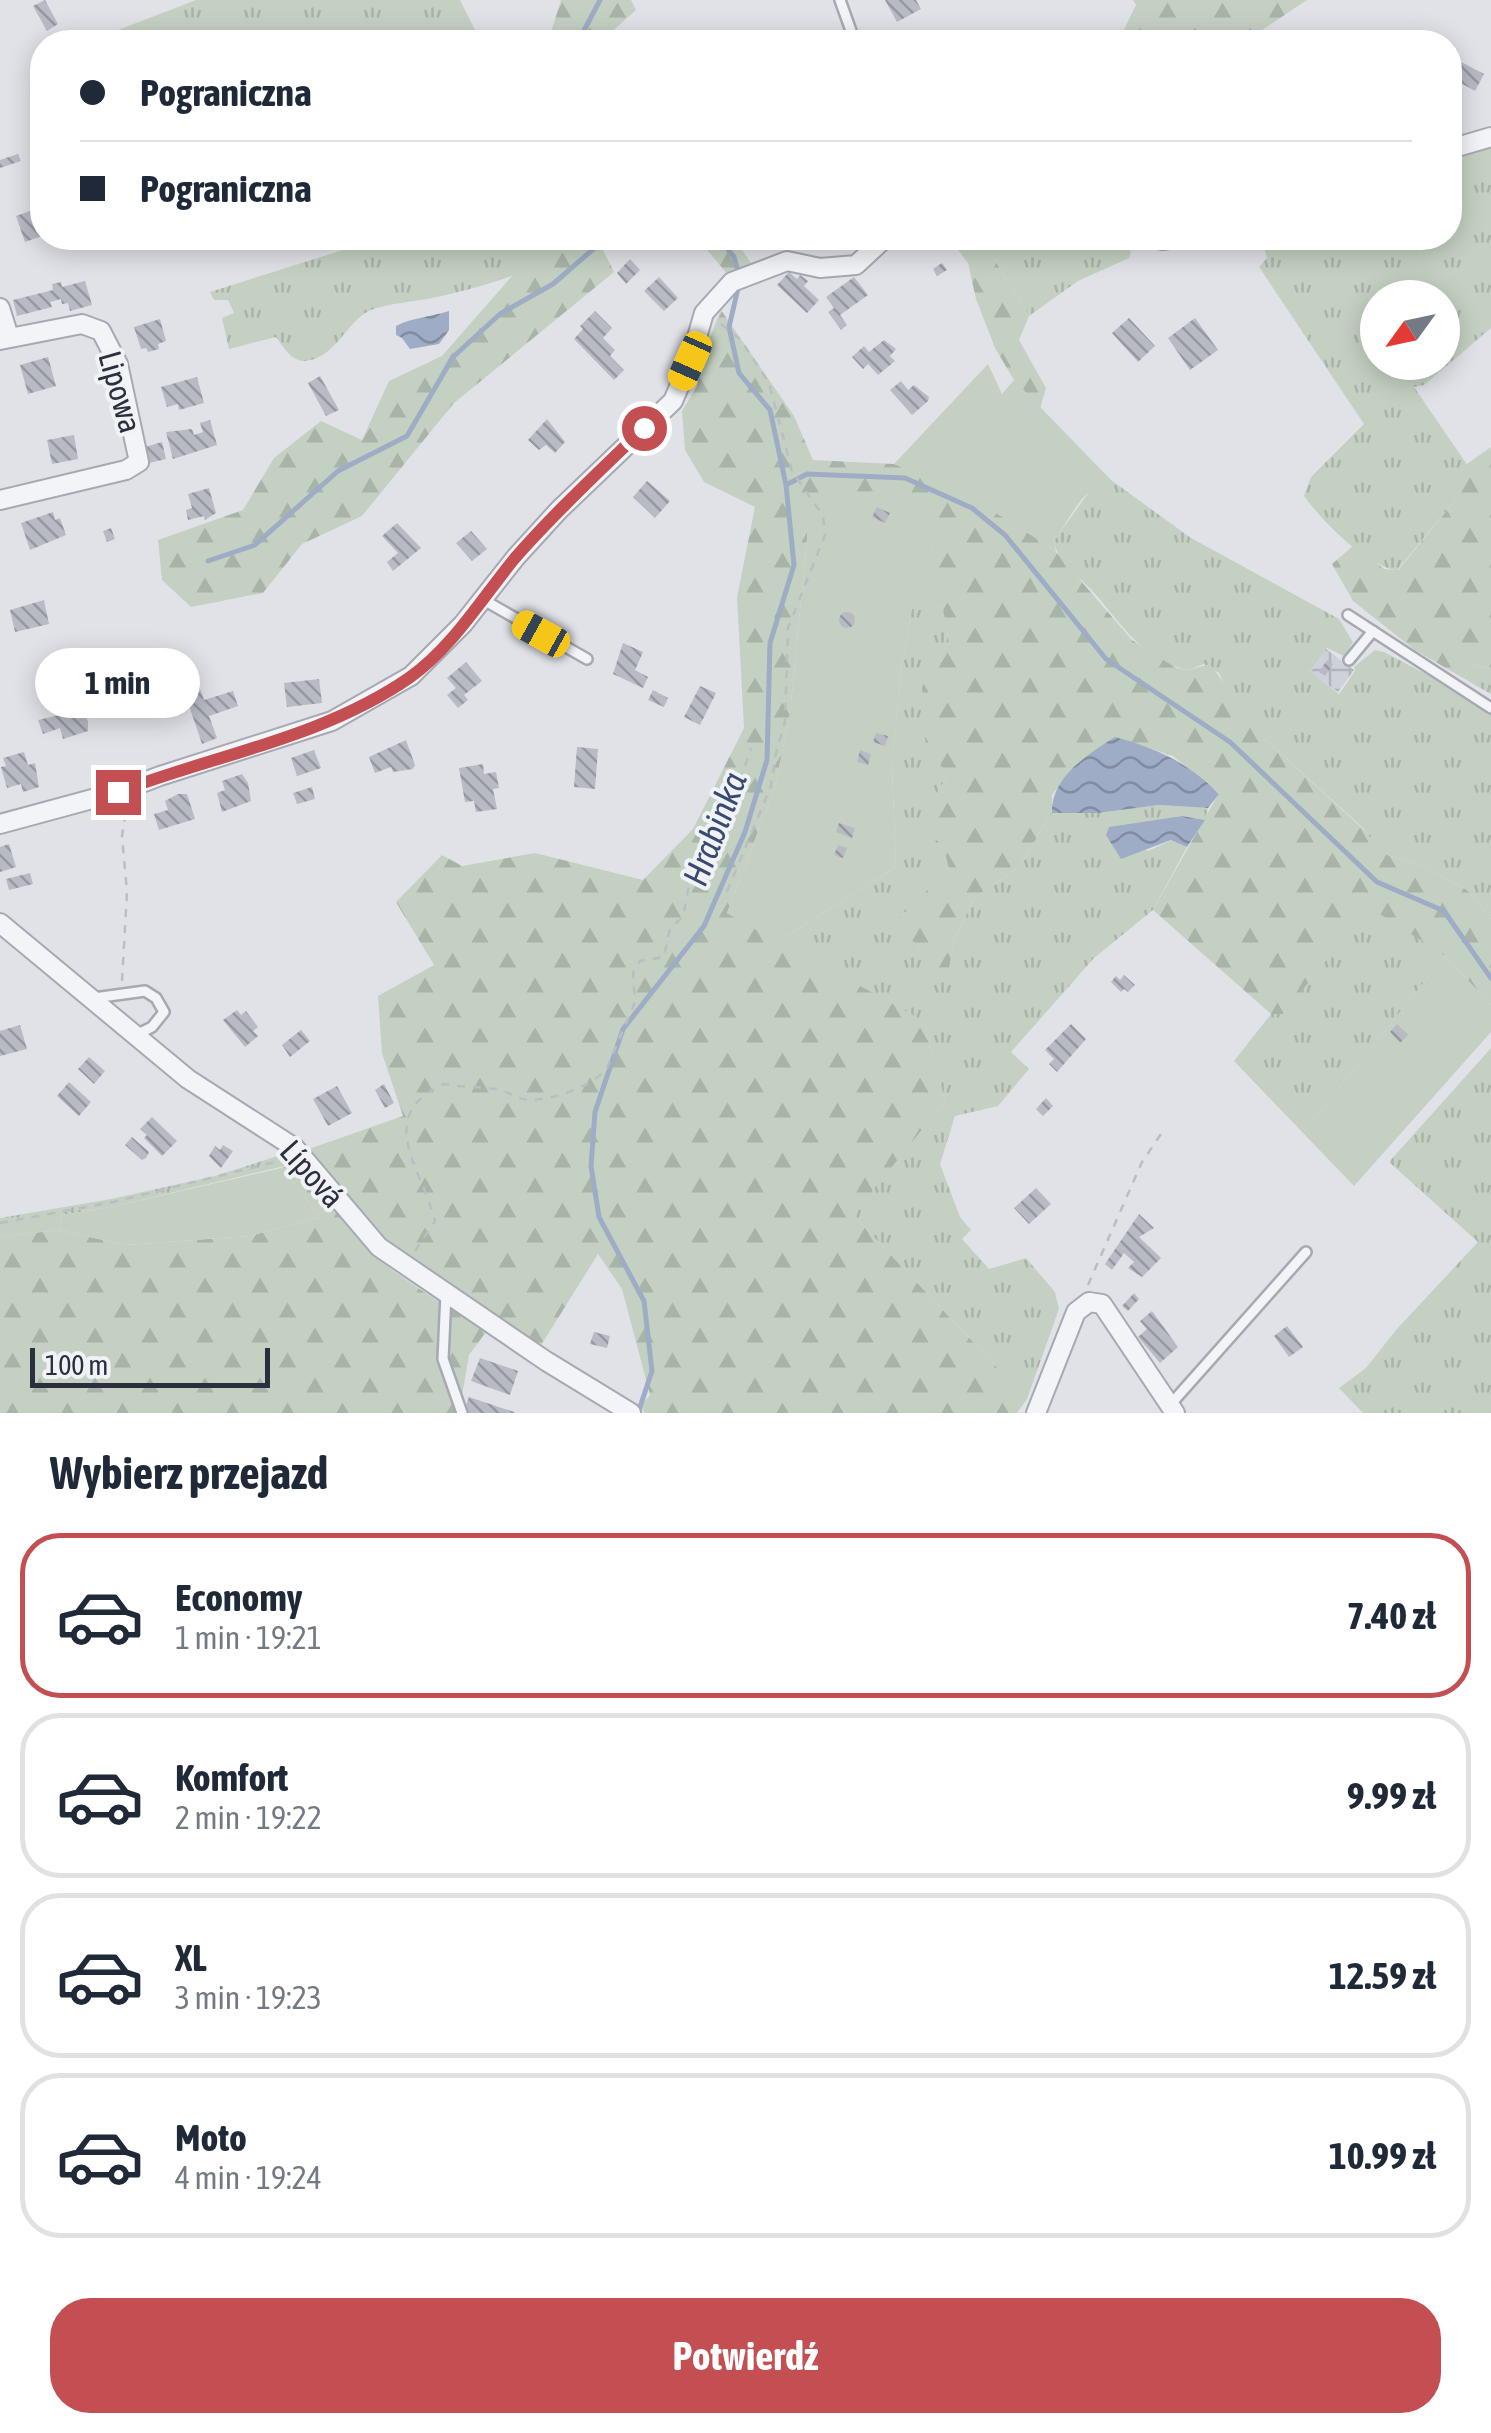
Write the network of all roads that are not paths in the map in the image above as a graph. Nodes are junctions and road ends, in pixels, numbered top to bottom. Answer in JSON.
{"nodes":[{"id":1,"x":840,"y":0,"type":"edge"},
{"id":2,"x":851,"y":30,"type":"edge"},
{"id":3,"x":1491,"y":136,"type":"edge"},
{"id":4,"x":1462,"y":145,"type":"edge"},
{"id":5,"x":872,"y":250,"type":"edge"},
{"id":6,"x":0,"y":308,"type":"edge"},
{"id":7,"x":4,"y":338,"type":"edge"},
{"id":8,"x":0,"y":500,"type":"edge"},
{"id":9,"x":482,"y":599,"type":"junction"},
{"id":10,"x":1348,"y":615,"type":"dead end"},
{"id":11,"x":1373,"y":631,"type":"junction"},
{"id":12,"x":586,"y":659,"type":"dead end"},
{"id":13,"x":1349,"y":660,"type":"dead end"},
{"id":14,"x":1491,"y":708,"type":"edge"},
{"id":15,"x":0,"y":824,"type":"edge"},
{"id":16,"x":0,"y":923,"type":"edge"},
{"id":17,"x":93,"y":998,"type":"junction"},
{"id":18,"x":136,"y":1035,"type":"junction"},
{"id":19,"x":1306,"y":1252,"type":"dead end"},
{"id":20,"x":446,"y":1292,"type":"junction"},
{"id":21,"x":1172,"y":1409,"type":"edge"},
{"id":22,"x":462,"y":1413,"type":"edge"},
{"id":23,"x":632,"y":1413,"type":"edge"},
{"id":24,"x":1036,"y":1413,"type":"edge"}],
"edges":[{"from":1,"to":2,"type":"lane"},
{"from":3,"to":4,"type":"street"},
{"from":5,"to":9,"type":"street"},
{"from":6,"to":7,"type":"street","name":"Lipowa"},
{"from":7,"to":8,"type":"street","name":"Lipowa"},
{"from":9,"to":12,"type":"lane"},
{"from":9,"to":15,"type":"street"},
{"from":10,"to":11,"type":"lane"},
{"from":11,"to":13,"type":"lane"},
{"from":11,"to":14,"type":"lane"},
{"from":16,"to":17,"type":"street","name":"Lípová"},
{"from":17,"to":18,"type":"street","name":"Lípová"},
{"from":17,"to":18,"type":"lane"},
{"from":18,"to":20,"type":"street","name":"Lípová"},
{"from":19,"to":21,"type":"lane"},
{"from":20,"to":22,"type":"lane"},
{"from":20,"to":23,"type":"street","name":"Lípová"},
{"from":21,"to":24,"type":"street"}]}
